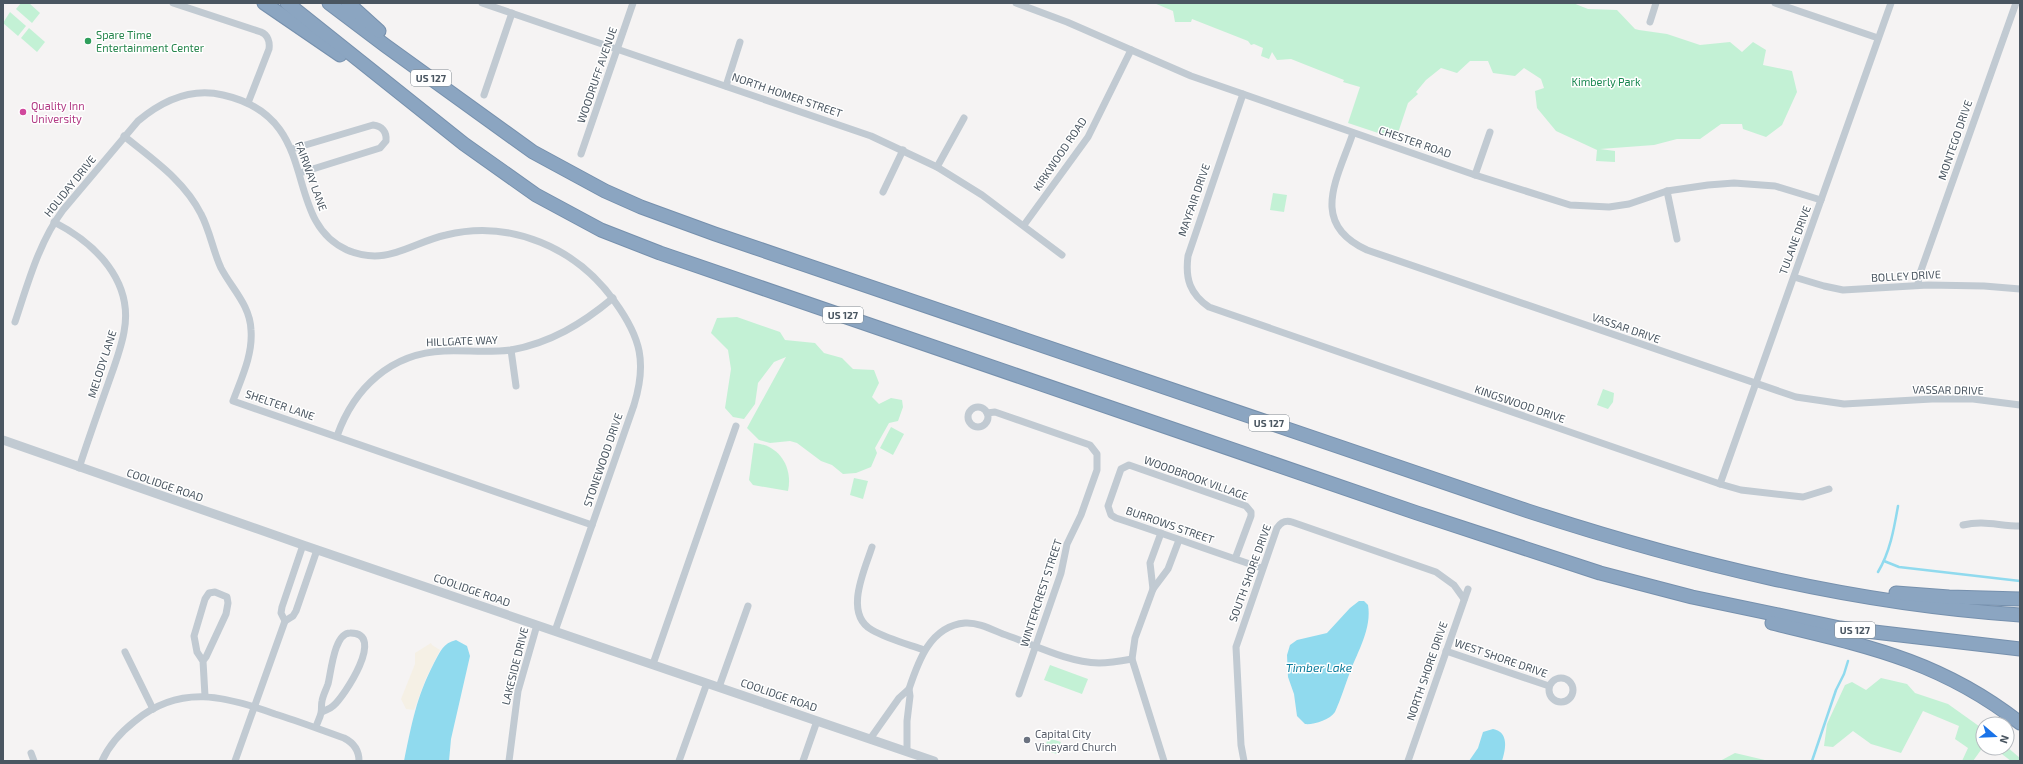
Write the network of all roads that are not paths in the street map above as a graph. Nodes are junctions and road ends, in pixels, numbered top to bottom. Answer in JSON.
{"nodes":[{"id":1,"x":173,"y":3,"type":"edge"},
{"id":2,"x":264,"y":3,"type":"edge"},
{"id":3,"x":288,"y":3,"type":"edge"},
{"id":4,"x":329,"y":3,"type":"edge"},
{"id":5,"x":348,"y":3,"type":"edge"},
{"id":6,"x":482,"y":3,"type":"edge"},
{"id":7,"x":633,"y":3,"type":"edge"},
{"id":8,"x":1016,"y":3,"type":"edge"},
{"id":9,"x":1656,"y":3,"type":"edge"},
{"id":10,"x":1775,"y":3,"type":"edge"},
{"id":11,"x":1891,"y":3,"type":"edge"},
{"id":12,"x":2016,"y":3,"type":"edge"},
{"id":13,"x":512,"y":13,"type":"junction"},
{"id":14,"x":1650,"y":22,"type":"dead end"},
{"id":15,"x":1878,"y":38,"type":"junction"},
{"id":16,"x":740,"y":42,"type":"dead end"},
{"id":17,"x":617,"y":49,"type":"junction"},
{"id":18,"x":1131,"y":50,"type":"junction"},
{"id":19,"x":726,"y":86,"type":"junction"},
{"id":20,"x":1243,"y":94,"type":"junction"},
{"id":21,"x":484,"y":95,"type":"dead end"},
{"id":22,"x":248,"y":102,"type":"junction"},
{"id":23,"x":426,"y":114,"type":"junction"},
{"id":24,"x":964,"y":118,"type":"dead end"},
{"id":25,"x":1490,"y":132,"type":"dead end"},
{"id":26,"x":1353,"y":133,"type":"junction"},
{"id":27,"x":124,"y":136,"type":"junction"},
{"id":28,"x":292,"y":149,"type":"junction"},
{"id":29,"x":903,"y":150,"type":"junction"},
{"id":30,"x":533,"y":152,"type":"junction"},
{"id":31,"x":581,"y":154,"type":"dead end"},
{"id":32,"x":937,"y":167,"type":"junction"},
{"id":33,"x":300,"y":173,"type":"junction"},
{"id":34,"x":1475,"y":175,"type":"junction"},
{"id":35,"x":1667,"y":191,"type":"junction"},
{"id":36,"x":883,"y":192,"type":"dead end"},
{"id":37,"x":1821,"y":200,"type":"junction"},
{"id":38,"x":54,"y":222,"type":"junction"},
{"id":39,"x":1024,"y":225,"type":"junction"},
{"id":40,"x":1677,"y":239,"type":"dead end"},
{"id":41,"x":1062,"y":255,"type":"dead end"},
{"id":42,"x":1794,"y":277,"type":"junction"},
{"id":43,"x":1918,"y":285,"type":"junction"},
{"id":44,"x":2020,"y":290,"type":"edge"},
{"id":45,"x":613,"y":298,"type":"junction"},
{"id":46,"x":1209,"y":307,"type":"joint"},
{"id":47,"x":16,"y":322,"type":"dead end"},
{"id":48,"x":511,"y":350,"type":"junction"},
{"id":49,"x":1756,"y":384,"type":"junction"},
{"id":50,"x":516,"y":386,"type":"dead end"},
{"id":51,"x":2020,"y":405,"type":"edge"},
{"id":52,"x":987,"y":413,"type":"dead end"},
{"id":53,"x":736,"y":426,"type":"dead end"},
{"id":54,"x":337,"y":436,"type":"junction"},
{"id":55,"x":3,"y":440,"type":"edge"},
{"id":56,"x":1129,"y":465,"type":"joint"},
{"id":57,"x":79,"y":468,"type":"junction"},
{"id":58,"x":1720,"y":484,"type":"junction"},
{"id":59,"x":1828,"y":489,"type":"dead end"},
{"id":60,"x":592,"y":525,"type":"junction"},
{"id":61,"x":1963,"y":525,"type":"dead end"},
{"id":62,"x":2020,"y":526,"type":"edge"},
{"id":63,"x":1161,"y":533,"type":"junction"},
{"id":64,"x":1179,"y":540,"type":"junction"},
{"id":65,"x":303,"y":546,"type":"junction"},
{"id":66,"x":872,"y":547,"type":"dead end"},
{"id":67,"x":317,"y":550,"type":"junction"},
{"id":68,"x":1235,"y":559,"type":"junction"},
{"id":69,"x":1262,"y":568,"type":"junction"},
{"id":70,"x":1150,"y":570,"type":"junction"},
{"id":71,"x":1165,"y":575,"type":"junction"},
{"id":72,"x":1792,"y":583,"type":"junction"},
{"id":73,"x":1468,"y":589,"type":"dead end"},
{"id":74,"x":1153,"y":590,"type":"junction"},
{"id":75,"x":1692,"y":598,"type":"junction"},
{"id":76,"x":1464,"y":599,"type":"junction"},
{"id":77,"x":2020,"y":599,"type":"edge"},
{"id":78,"x":748,"y":606,"type":"dead end"},
{"id":79,"x":2020,"y":615,"type":"edge"},
{"id":80,"x":285,"y":621,"type":"junction"},
{"id":81,"x":537,"y":625,"type":"junction"},
{"id":82,"x":555,"y":631,"type":"junction"},
{"id":83,"x":1035,"y":645,"type":"junction"},
{"id":84,"x":2020,"y":649,"type":"edge"},
{"id":85,"x":924,"y":650,"type":"junction"},
{"id":86,"x":1446,"y":651,"type":"junction"},
{"id":87,"x":125,"y":652,"type":"dead end"},
{"id":88,"x":1132,"y":659,"type":"junction"},
{"id":89,"x":202,"y":661,"type":"junction"},
{"id":90,"x":653,"y":664,"type":"junction"},
{"id":91,"x":707,"y":683,"type":"junction"},
{"id":92,"x":1549,"y":686,"type":"dead end"},
{"id":93,"x":719,"y":687,"type":"junction"},
{"id":94,"x":909,"y":689,"type":"junction"},
{"id":95,"x":1019,"y":694,"type":"dead end"},
{"id":96,"x":205,"y":696,"type":"junction"},
{"id":97,"x":255,"y":707,"type":"junction"},
{"id":98,"x":153,"y":709,"type":"junction"},
{"id":99,"x":322,"y":712,"type":"junction"},
{"id":100,"x":818,"y":721,"type":"junction"},
{"id":101,"x":2020,"y":723,"type":"edge"},
{"id":102,"x":316,"y":728,"type":"junction"},
{"id":103,"x":870,"y":739,"type":"junction"},
{"id":104,"x":907,"y":752,"type":"junction"},
{"id":105,"x":31,"y":753,"type":"dead end"},
{"id":106,"x":924,"y":759,"type":"edge"},
{"id":107,"x":34,"y":761,"type":"edge"},
{"id":108,"x":102,"y":761,"type":"edge"},
{"id":109,"x":236,"y":761,"type":"edge"},
{"id":110,"x":359,"y":761,"type":"edge"},
{"id":111,"x":509,"y":761,"type":"edge"},
{"id":112,"x":679,"y":761,"type":"edge"},
{"id":113,"x":803,"y":761,"type":"edge"},
{"id":114,"x":934,"y":761,"type":"edge"},
{"id":115,"x":1164,"y":761,"type":"edge"},
{"id":116,"x":1244,"y":761,"type":"edge"},
{"id":117,"x":1408,"y":761,"type":"edge"}],
"edges":[{"from":1,"to":22,"type":"street"},
{"from":2,"to":23,"type":"highway"},
{"from":3,"to":23,"type":"highway","number":"US 127"},
{"from":4,"to":30,"type":"highway","number":"US 127"},
{"from":5,"to":30,"type":"highway"},
{"from":6,"to":13,"type":"street","name":"NORTH HOMER STREET"},
{"from":7,"to":17,"type":"street","name":"WOODRUFF AVENUE"},
{"from":8,"to":18,"type":"street","name":"CHESTER ROAD"},
{"from":9,"to":14,"type":"street"},
{"from":10,"to":15,"type":"street"},
{"from":11,"to":15,"type":"street","name":"TULANE DRIVE"},
{"from":12,"to":43,"type":"street","name":"MONTEGO DRIVE"},
{"from":13,"to":17,"type":"street","name":"NORTH HOMER STREET"},
{"from":13,"to":21,"type":"street"},
{"from":15,"to":37,"type":"street","name":"TULANE DRIVE"},
{"from":16,"to":19,"type":"street"},
{"from":17,"to":19,"type":"street","name":"NORTH HOMER STREET"},
{"from":17,"to":31,"type":"street","name":"WOODRUFF AVENUE"},
{"from":18,"to":20,"type":"street","name":"CHESTER ROAD"},
{"from":18,"to":39,"type":"street","name":"KIRKWOOD ROAD"},
{"from":19,"to":29,"type":"street","name":"NORTH HOMER STREET"},
{"from":20,"to":26,"type":"street","name":"CHESTER ROAD"},
{"from":20,"to":46,"type":"street","name":"MAYFAIR DRIVE"},
{"from":22,"to":27,"type":"street","name":"FAIRWAY LANE"},
{"from":22,"to":28,"type":"street","name":"FAIRWAY LANE"},
{"from":23,"to":75,"type":"highway","number":"US 127"},
{"from":24,"to":32,"type":"street"},
{"from":25,"to":34,"type":"street"},
{"from":26,"to":34,"type":"street","name":"CHESTER ROAD"},
{"from":26,"to":49,"type":"street","name":"VASSAR DRIVE"},
{"from":27,"to":38,"type":"street","name":"HOLIDAY DRIVE"},
{"from":27,"to":54,"type":"street","name":"SHELTER LANE"},
{"from":28,"to":33,"type":"street","name":"FAIRWAY LANE"},
{"from":28,"to":33,"type":"street"},
{"from":29,"to":32,"type":"street","name":"NORTH HOMER STREET"},
{"from":29,"to":36,"type":"street"},
{"from":30,"to":72,"type":"highway","number":"US 127"},
{"from":32,"to":39,"type":"street","name":"NORTH HOMER STREET"},
{"from":33,"to":45,"type":"street","name":"FAIRWAY LANE"},
{"from":34,"to":35,"type":"street","name":"CHESTER ROAD"},
{"from":35,"to":37,"type":"street","name":"CHESTER ROAD"},
{"from":35,"to":40,"type":"street"},
{"from":37,"to":42,"type":"street","name":"TULANE DRIVE"},
{"from":38,"to":47,"type":"street","name":"HOLIDAY DRIVE"},
{"from":38,"to":57,"type":"street","name":"MELODY LANE"},
{"from":39,"to":41,"type":"street","name":"NORTH HOMER STREET"},
{"from":42,"to":43,"type":"street","name":"BOLLEY DRIVE"},
{"from":42,"to":49,"type":"street","name":"TULANE DRIVE"},
{"from":43,"to":44,"type":"street","name":"BOLLEY DRIVE"},
{"from":45,"to":48,"type":"street","name":"HILLGATE WAY"},
{"from":45,"to":60,"type":"street","name":"STONEWOOD DRIVE"},
{"from":46,"to":58,"type":"street","name":"KINGSWOOD DRIVE"},
{"from":48,"to":50,"type":"street"},
{"from":48,"to":54,"type":"street","name":"HILLGATE WAY"},
{"from":49,"to":51,"type":"street","name":"VASSAR DRIVE"},
{"from":49,"to":58,"type":"street","name":"TULANE DRIVE"},
{"from":52,"to":83,"type":"street","name":"WINTERCREST STREET"},
{"from":53,"to":90,"type":"street"},
{"from":54,"to":60,"type":"street","name":"SHELTER LANE"},
{"from":55,"to":57,"type":"street","name":"COOLIDGE ROAD"},
{"from":56,"to":63,"type":"street","name":"BURROWS STREET"},
{"from":56,"to":68,"type":"street","name":"WOODBROOK VILLAGE"},
{"from":57,"to":65,"type":"street","name":"COOLIDGE ROAD"},
{"from":58,"to":59,"type":"street","name":"KINGSWOOD DRIVE"},
{"from":60,"to":82,"type":"street","name":"STONEWOOD DRIVE"},
{"from":61,"to":62,"type":"street"},
{"from":63,"to":64,"type":"street","name":"BURROWS STREET"},
{"from":63,"to":70,"type":"street"},
{"from":64,"to":68,"type":"street","name":"BURROWS STREET"},
{"from":64,"to":71,"type":"street"},
{"from":65,"to":67,"type":"street","name":"COOLIDGE ROAD"},
{"from":65,"to":80,"type":"street"},
{"from":66,"to":85,"type":"street"},
{"from":67,"to":80,"type":"street"},
{"from":67,"to":81,"type":"street","name":"COOLIDGE ROAD"},
{"from":68,"to":69,"type":"street","name":"BURROWS STREET"},
{"from":69,"to":76,"type":"street","name":"SOUTH SHORE DRIVE"},
{"from":69,"to":116,"type":"street","name":"SOUTH SHORE DRIVE"},
{"from":70,"to":71,"type":"street"},
{"from":70,"to":74,"type":"street"},
{"from":71,"to":74,"type":"street"},
{"from":72,"to":77,"type":"highway"},
{"from":72,"to":79,"type":"highway","number":"US 127"},
{"from":73,"to":76,"type":"street","name":"NORTH SHORE DRIVE"},
{"from":74,"to":88,"type":"street"},
{"from":75,"to":84,"type":"highway","number":"US 127"},
{"from":75,"to":101,"type":"highway"},
{"from":76,"to":86,"type":"street","name":"NORTH SHORE DRIVE"},
{"from":78,"to":93,"type":"street"},
{"from":80,"to":97,"type":"street"},
{"from":81,"to":82,"type":"street","name":"COOLIDGE ROAD"},
{"from":81,"to":111,"type":"street","name":"LAKESIDE DRIVE"},
{"from":82,"to":90,"type":"street","name":"COOLIDGE ROAD"},
{"from":83,"to":85,"type":"street"},
{"from":83,"to":88,"type":"street"},
{"from":83,"to":95,"type":"street","name":"WINTERCREST STREET"},
{"from":85,"to":94,"type":"street"},
{"from":86,"to":92,"type":"street","name":"WEST SHORE DRIVE"},
{"from":86,"to":117,"type":"street","name":"NORTH SHORE DRIVE"},
{"from":87,"to":98,"type":"street"},
{"from":88,"to":115,"type":"street"},
{"from":89,"to":89,"type":"street"},
{"from":89,"to":96,"type":"street"},
{"from":90,"to":91,"type":"street","name":"COOLIDGE ROAD"},
{"from":91,"to":93,"type":"street","name":"COOLIDGE ROAD"},
{"from":91,"to":112,"type":"street"},
{"from":93,"to":100,"type":"street","name":"COOLIDGE ROAD"},
{"from":94,"to":103,"type":"street"},
{"from":94,"to":104,"type":"street"},
{"from":96,"to":97,"type":"street"},
{"from":96,"to":98,"type":"street"},
{"from":97,"to":102,"type":"street"},
{"from":97,"to":109,"type":"street"},
{"from":98,"to":108,"type":"street"},
{"from":99,"to":99,"type":"street"},
{"from":99,"to":102,"type":"street"},
{"from":100,"to":103,"type":"street","name":"COOLIDGE ROAD"},
{"from":100,"to":113,"type":"street"},
{"from":102,"to":110,"type":"street"},
{"from":103,"to":104,"type":"street","name":"COOLIDGE ROAD"},
{"from":104,"to":106,"type":"street","name":"COOLIDGE ROAD"},
{"from":105,"to":107,"type":"street"},
{"from":106,"to":114,"type":"street","name":"COOLIDGE ROAD"}]}
